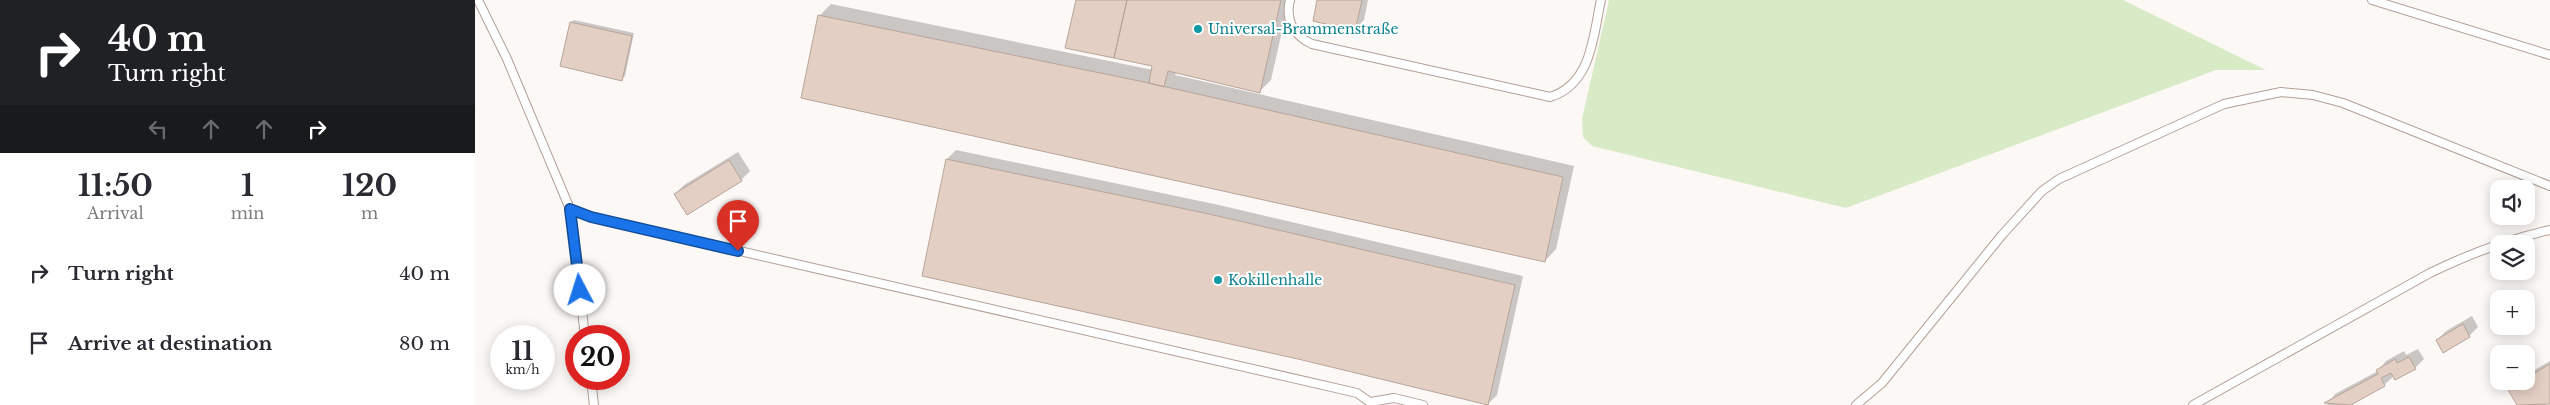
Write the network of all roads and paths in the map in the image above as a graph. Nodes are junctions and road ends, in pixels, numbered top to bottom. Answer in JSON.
{"nodes":[{"id":1,"x":478,"y":0,"type":"edge"},
{"id":2,"x":1290,"y":0,"type":"edge"},
{"id":3,"x":1601,"y":0,"type":"edge"},
{"id":4,"x":2372,"y":0,"type":"edge"},
{"id":5,"x":2550,"y":55,"type":"edge"},
{"id":6,"x":2550,"y":186,"type":"edge"},
{"id":7,"x":570,"y":209,"type":"junction"},
{"id":8,"x":2550,"y":230,"type":"edge"},
{"id":9,"x":584,"y":325,"type":"edge"},
{"id":10,"x":592,"y":390,"type":"edge"},
{"id":11,"x":1372,"y":404,"type":"edge"},
{"id":12,"x":593,"y":405,"type":"edge"},
{"id":13,"x":1423,"y":405,"type":"edge"},
{"id":14,"x":1856,"y":405,"type":"edge"},
{"id":15,"x":2193,"y":405,"type":"edge"}],
"edges":[{"from":1,"to":7,"type":"lane"},
{"from":2,"to":3,"type":"lane"},
{"from":4,"to":5,"type":"lane"},
{"from":6,"to":14,"type":"lane"},
{"from":7,"to":9,"type":"lane"},
{"from":7,"to":11,"type":"lane"},
{"from":8,"to":15,"type":"lane"},
{"from":10,"to":12,"type":"lane"},
{"from":11,"to":13,"type":"lane"}]}
